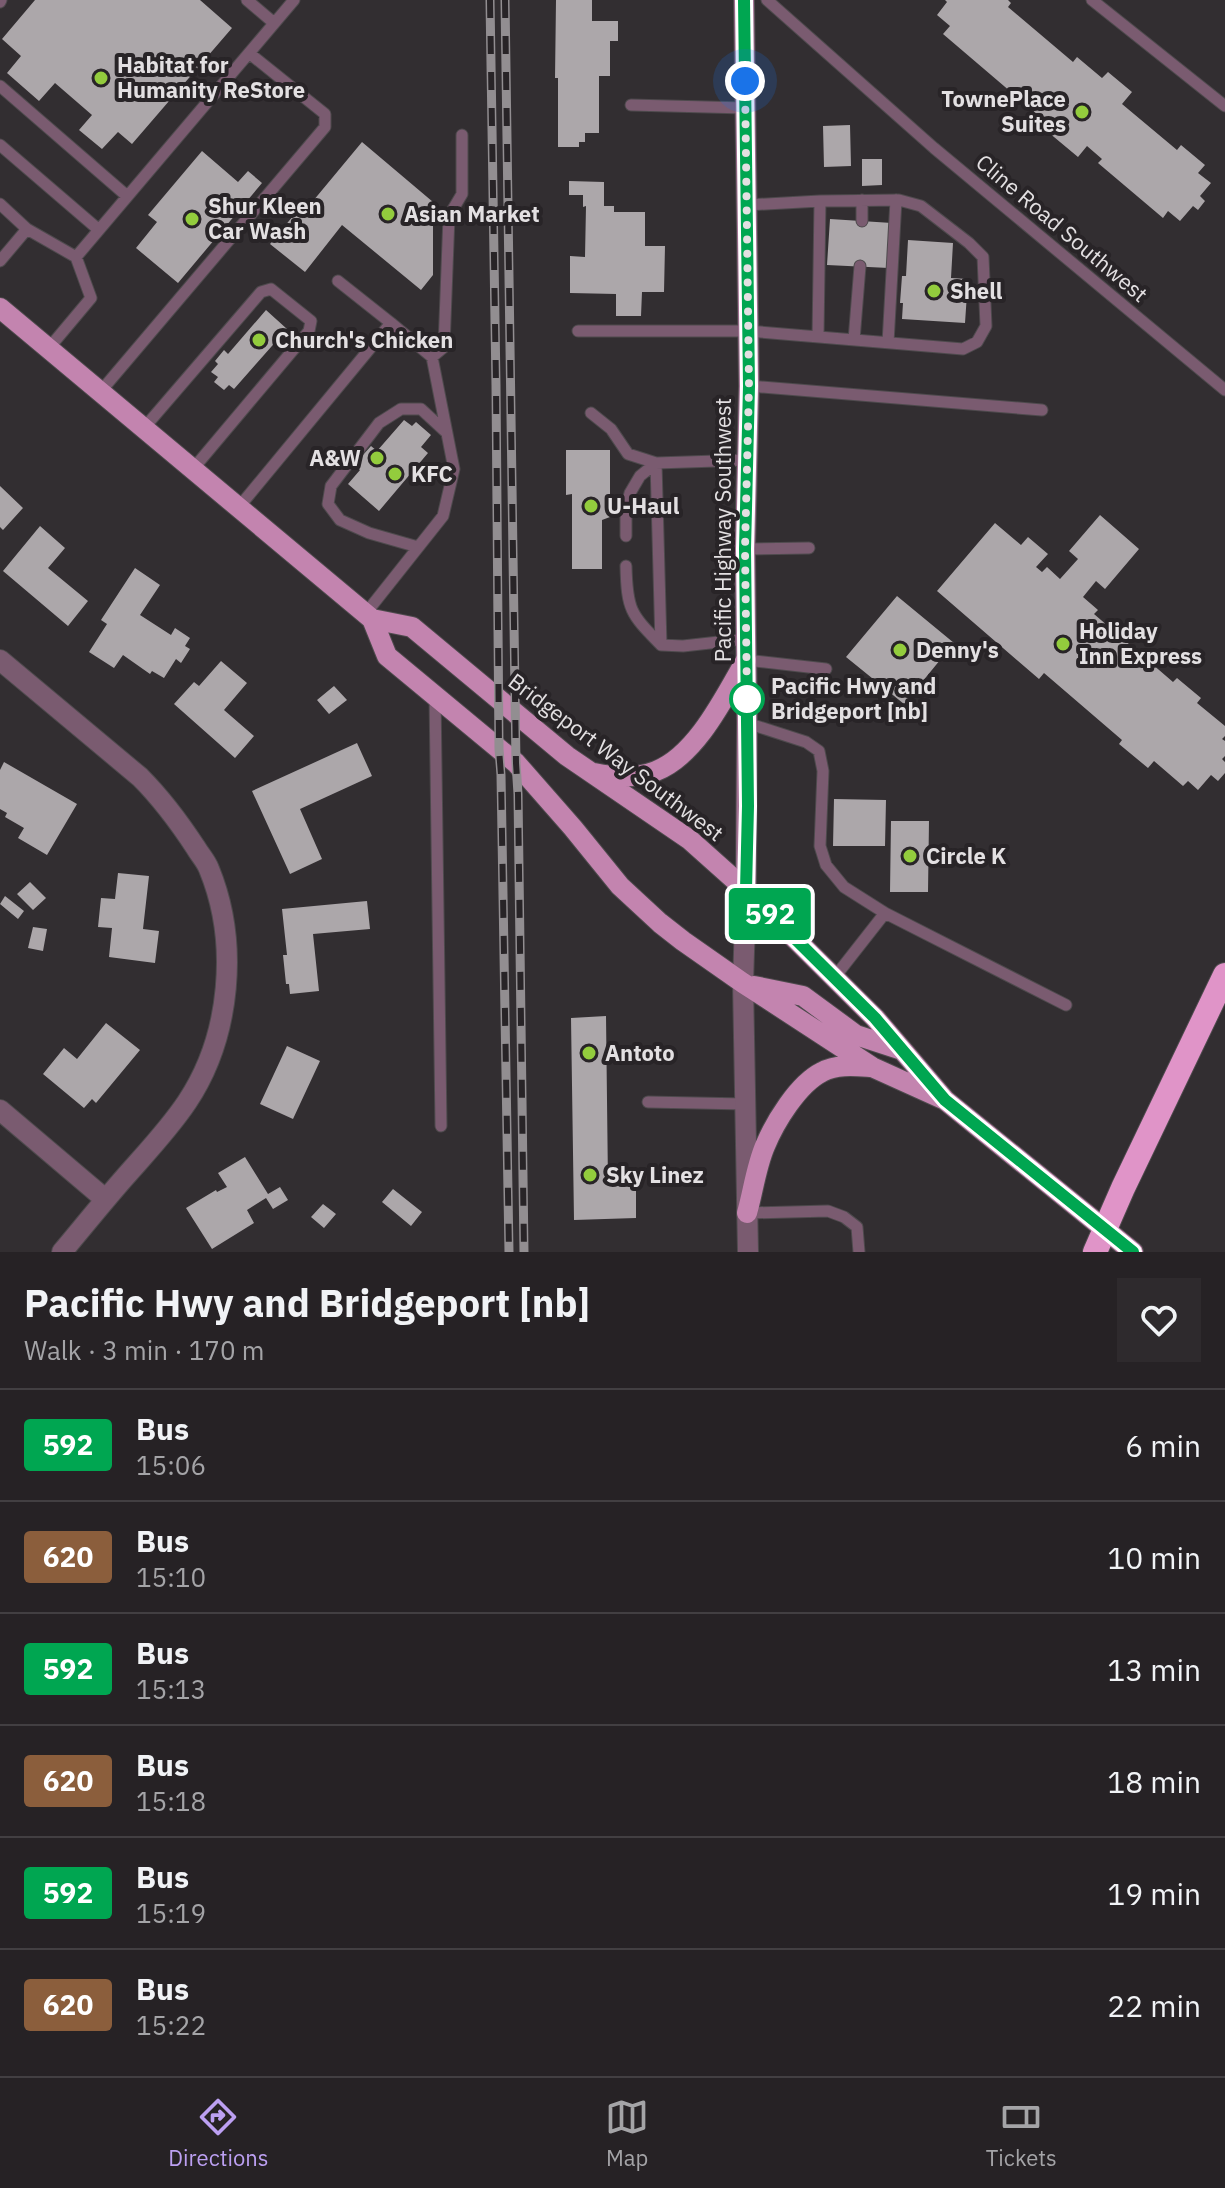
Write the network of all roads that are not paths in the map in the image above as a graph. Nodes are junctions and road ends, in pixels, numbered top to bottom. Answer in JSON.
{"nodes":[{"id":1,"x":247,"y":0,"type":"edge"},
{"id":2,"x":294,"y":0,"type":"edge"},
{"id":3,"x":744,"y":0,"type":"edge"},
{"id":4,"x":767,"y":0,"type":"edge"},
{"id":5,"x":1092,"y":0,"type":"edge"},
{"id":6,"x":274,"y":23,"type":"junction"},
{"id":7,"x":249,"y":53,"type":"junction"},
{"id":8,"x":0,"y":86,"type":"edge"},
{"id":9,"x":631,"y":105,"type":"dead end"},
{"id":10,"x":1225,"y":106,"type":"edge"},
{"id":11,"x":745,"y":108,"type":"junction"},
{"id":12,"x":462,"y":135,"type":"dead end"},
{"id":13,"x":0,"y":145,"type":"edge"},
{"id":14,"x":127,"y":196,"type":"junction"},
{"id":15,"x":862,"y":200,"type":"junction"},
{"id":16,"x":896,"y":200,"type":"junction"},
{"id":17,"x":820,"y":201,"type":"junction"},
{"id":18,"x":0,"y":204,"type":"edge"},
{"id":19,"x":747,"y":205,"type":"junction"},
{"id":20,"x":862,"y":221,"type":"dead end"},
{"id":21,"x":27,"y":229,"type":"junction"},
{"id":22,"x":99,"y":230,"type":"junction"},
{"id":23,"x":76,"y":257,"type":"junction"},
{"id":24,"x":0,"y":261,"type":"edge"},
{"id":25,"x":860,"y":266,"type":"dead end"},
{"id":26,"x":338,"y":281,"type":"dead end"},
{"id":27,"x":0,"y":308,"type":"edge"},
{"id":28,"x":391,"y":323,"type":"junction"},
{"id":29,"x":578,"y":331,"type":"dead end"},
{"id":30,"x":748,"y":331,"type":"junction"},
{"id":31,"x":818,"y":337,"type":"junction"},
{"id":32,"x":854,"y":340,"type":"junction"},
{"id":33,"x":888,"y":343,"type":"junction"},
{"id":34,"x":49,"y":348,"type":"junction"},
{"id":35,"x":432,"y":357,"type":"junction"},
{"id":36,"x":749,"y":386,"type":"junction"},
{"id":37,"x":1225,"y":390,"type":"edge"},
{"id":38,"x":101,"y":391,"type":"junction"},
{"id":39,"x":1042,"y":410,"type":"dead end"},
{"id":40,"x":591,"y":413,"type":"dead end"},
{"id":41,"x":144,"y":428,"type":"junction"},
{"id":42,"x":447,"y":433,"type":"junction"},
{"id":43,"x":747,"y":460,"type":"junction"},
{"id":44,"x":656,"y":463,"type":"junction"},
{"id":45,"x":193,"y":469,"type":"junction"},
{"id":46,"x":239,"y":507,"type":"junction"},
{"id":47,"x":626,"y":536,"type":"dead end"},
{"id":48,"x":418,"y":547,"type":"junction"},
{"id":49,"x":809,"y":548,"type":"dead end"},
{"id":50,"x":745,"y":549,"type":"junction"},
{"id":51,"x":626,"y":566,"type":"dead end"},
{"id":52,"x":369,"y":616,"type":"junction"},
{"id":53,"x":661,"y":645,"type":"junction"},
{"id":54,"x":746,"y":650,"type":"junction"},
{"id":55,"x":0,"y":660,"type":"edge"},
{"id":56,"x":826,"y":669,"type":"dead end"},
{"id":57,"x":435,"y":694,"type":"junction"},
{"id":58,"x":747,"y":723,"type":"junction"},
{"id":59,"x":592,"y":772,"type":"junction"},
{"id":60,"x":746,"y":890,"type":"junction"},
{"id":61,"x":885,"y":913,"type":"junction"},
{"id":62,"x":1225,"y":975,"type":"edge"},
{"id":63,"x":834,"y":978,"type":"junction"},
{"id":64,"x":743,"y":983,"type":"junction"},
{"id":65,"x":1066,"y":1005,"type":"dead end"},
{"id":66,"x":905,"y":1051,"type":"junction"},
{"id":67,"x":872,"y":1067,"type":"junction"},
{"id":68,"x":945,"y":1100,"type":"junction"},
{"id":69,"x":648,"y":1102,"type":"dead end"},
{"id":70,"x":745,"y":1104,"type":"junction"},
{"id":71,"x":0,"y":1110,"type":"edge"},
{"id":72,"x":441,"y":1126,"type":"dead end"},
{"id":73,"x":105,"y":1199,"type":"junction"},
{"id":74,"x":747,"y":1213,"type":"junction"},
{"id":75,"x":1107,"y":1229,"type":"junction"},
{"id":76,"x":62,"y":1252,"type":"edge"},
{"id":77,"x":748,"y":1252,"type":"edge"},
{"id":78,"x":859,"y":1252,"type":"edge"},
{"id":79,"x":1095,"y":1252,"type":"edge"},
{"id":80,"x":1133,"y":1252,"type":"edge"}],
"edges":[{"from":1,"to":6,"type":"lane"},
{"from":2,"to":6,"type":"lane"},
{"from":3,"to":11,"type":"main road","name":"Pacific Highway Southwest"},
{"from":4,"to":37,"type":"lane","name":"Cline Road Southwest"},
{"from":5,"to":10,"type":"lane"},
{"from":6,"to":7,"type":"lane"},
{"from":7,"to":14,"type":"lane"},
{"from":7,"to":38,"type":"lane"},
{"from":8,"to":14,"type":"lane"},
{"from":9,"to":11,"type":"lane"},
{"from":11,"to":19,"type":"main road","name":"Pacific Highway Southwest"},
{"from":12,"to":35,"type":"lane"},
{"from":13,"to":22,"type":"lane"},
{"from":14,"to":22,"type":"lane"},
{"from":15,"to":16,"type":"lane"},
{"from":15,"to":17,"type":"lane"},
{"from":15,"to":20,"type":"lane"},
{"from":16,"to":33,"type":"lane"},
{"from":16,"to":33,"type":"lane"},
{"from":17,"to":19,"type":"lane"},
{"from":17,"to":31,"type":"lane"},
{"from":18,"to":21,"type":"lane"},
{"from":19,"to":30,"type":"main road","name":"Pacific Highway Southwest"},
{"from":21,"to":23,"type":"lane"},
{"from":21,"to":24,"type":"lane"},
{"from":22,"to":23,"type":"lane"},
{"from":23,"to":34,"type":"lane"},
{"from":25,"to":32,"type":"lane"},
{"from":26,"to":28,"type":"lane"},
{"from":27,"to":34,"type":"main road","name":"Bridgeport Way Southwest"},
{"from":28,"to":35,"type":"lane"},
{"from":28,"to":46,"type":"lane"},
{"from":29,"to":30,"type":"lane"},
{"from":30,"to":31,"type":"lane"},
{"from":30,"to":36,"type":"main road","name":"Pacific Highway Southwest"},
{"from":31,"to":32,"type":"lane"},
{"from":32,"to":33,"type":"lane"},
{"from":34,"to":38,"type":"main road","name":"Bridgeport Way Southwest"},
{"from":35,"to":42,"type":"lane"},
{"from":36,"to":39,"type":"lane"},
{"from":36,"to":43,"type":"main road","name":"Pacific Highway Southwest"},
{"from":38,"to":41,"type":"main road","name":"Bridgeport Way Southwest"},
{"from":40,"to":44,"type":"lane"},
{"from":41,"to":45,"type":"main road","name":"Bridgeport Way Southwest"},
{"from":41,"to":45,"type":"lane"},
{"from":42,"to":48,"type":"lane"},
{"from":42,"to":48,"type":"lane"},
{"from":43,"to":44,"type":"lane"},
{"from":43,"to":50,"type":"main road","name":"Pacific Highway Southwest"},
{"from":44,"to":47,"type":"lane"},
{"from":44,"to":53,"type":"lane"},
{"from":45,"to":46,"type":"main road","name":"Bridgeport Way Southwest"},
{"from":46,"to":52,"type":"main road","name":"Bridgeport Way Southwest"},
{"from":48,"to":52,"type":"lane"},
{"from":49,"to":50,"type":"lane"},
{"from":50,"to":54,"type":"main road","name":"Pacific Highway Southwest"},
{"from":51,"to":53,"type":"lane"},
{"from":52,"to":57,"type":"main road","name":"Bridgeport Way Southwest"},
{"from":52,"to":59,"type":"main road","name":"Bridgeport Way Southwest"},
{"from":53,"to":54,"type":"lane"},
{"from":54,"to":56,"type":"lane"},
{"from":54,"to":58,"type":"main road","name":"Pacific Highway Southwest"},
{"from":54,"to":59,"type":"main road"},
{"from":55,"to":73,"type":"street"},
{"from":57,"to":64,"type":"main road","name":"Bridgeport Way Southwest"},
{"from":57,"to":72,"type":"lane"},
{"from":58,"to":60,"type":"main road","name":"Pacific Highway Southwest"},
{"from":58,"to":61,"type":"lane"},
{"from":59,"to":60,"type":"main road","name":"Bridgeport Way Southwest"},
{"from":60,"to":63,"type":"main road","name":"Bridgeport Way Southwest"},
{"from":60,"to":64,"type":"street","name":"Pacific Highway Southwest"},
{"from":61,"to":63,"type":"lane"},
{"from":61,"to":65,"type":"lane"},
{"from":62,"to":75,"type":"highway"},
{"from":63,"to":66,"type":"main road","name":"Bridgeport Way Southwest"},
{"from":64,"to":66,"type":"main road"},
{"from":64,"to":67,"type":"main road","name":"Bridgeport Way Southwest"},
{"from":64,"to":70,"type":"street","name":"Pacific Highway Southwest"},
{"from":66,"to":68,"type":"main road","name":"Bridgeport Way Southwest"},
{"from":67,"to":68,"type":"main road","name":"Bridgeport Way Southwest"},
{"from":67,"to":74,"type":"main road"},
{"from":68,"to":75,"type":"main road","name":"Bridgeport Way Southwest"},
{"from":69,"to":70,"type":"lane"},
{"from":70,"to":74,"type":"street","name":"Pacific Highway Southwest"},
{"from":71,"to":73,"type":"street"},
{"from":73,"to":76,"type":"street"},
{"from":74,"to":77,"type":"street","name":"Pacific Highway Southwest"},
{"from":74,"to":78,"type":"lane"},
{"from":75,"to":79,"type":"highway"},
{"from":75,"to":80,"type":"main road","name":"Bridgeport Way Southwest"}]}
